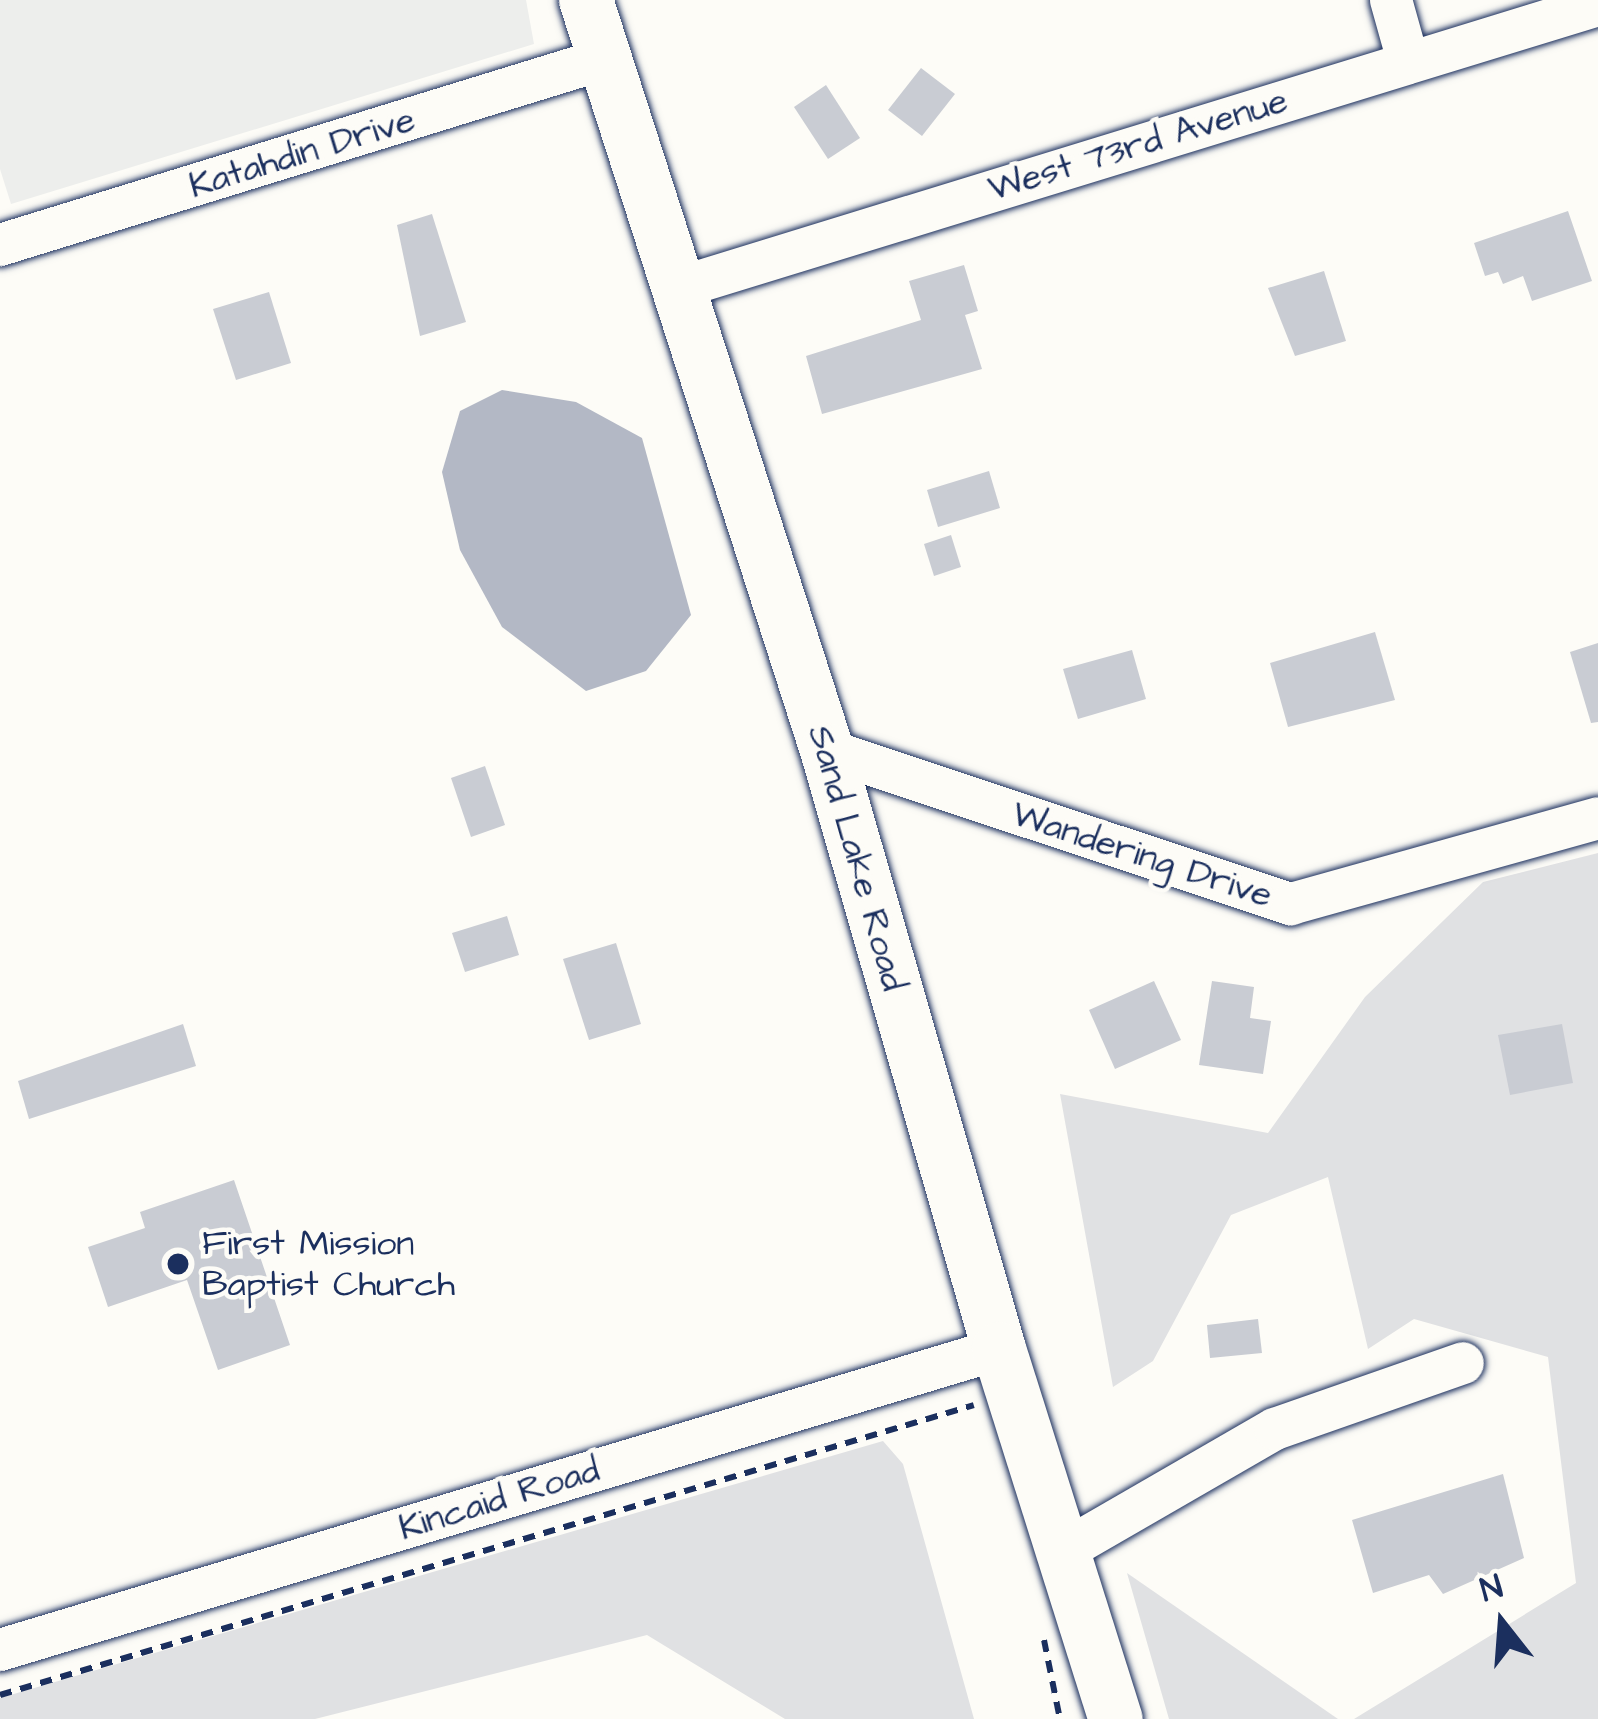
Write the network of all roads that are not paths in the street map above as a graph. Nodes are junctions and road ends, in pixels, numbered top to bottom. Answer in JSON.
{"nodes":[{"id":1,"x":586,"y":0,"type":"edge"},
{"id":2,"x":1390,"y":0,"type":"edge"},
{"id":3,"x":1598,"y":5,"type":"edge"},
{"id":4,"x":604,"y":59,"type":"junction"},
{"id":5,"x":1408,"y":61,"type":"junction"},
{"id":6,"x":0,"y":245,"type":"edge"},
{"id":7,"x":678,"y":288,"type":"junction"},
{"id":8,"x":827,"y":750,"type":"junction"},
{"id":9,"x":1598,"y":818,"type":"edge"},
{"id":10,"x":999,"y":1349,"type":"junction"},
{"id":11,"x":1463,"y":1363,"type":"dead end"},
{"id":12,"x":1065,"y":1550,"type":"junction"},
{"id":13,"x":0,"y":1650,"type":"edge"},
{"id":14,"x":1116,"y":1719,"type":"edge"}],
"edges":[{"from":1,"to":4,"type":"main road","name":"Sand Lake Road"},
{"from":2,"to":5,"type":"street"},
{"from":3,"to":5,"type":"street","name":"West 73rd Avenue"},
{"from":4,"to":6,"type":"street","name":"Katahdin Drive"},
{"from":4,"to":7,"type":"main road","name":"Sand Lake Road"},
{"from":5,"to":7,"type":"street","name":"West 73rd Avenue"},
{"from":7,"to":8,"type":"main road","name":"Sand Lake Road"},
{"from":8,"to":9,"type":"street","name":"Wandering Drive"},
{"from":8,"to":10,"type":"main road","name":"Sand Lake Road"},
{"from":10,"to":12,"type":"main road","name":"Sand Lake Road"},
{"from":10,"to":13,"type":"street","name":"Kincaid Road"},
{"from":11,"to":12,"type":"street"},
{"from":12,"to":14,"type":"main road","name":"Sand Lake Road"}]}
